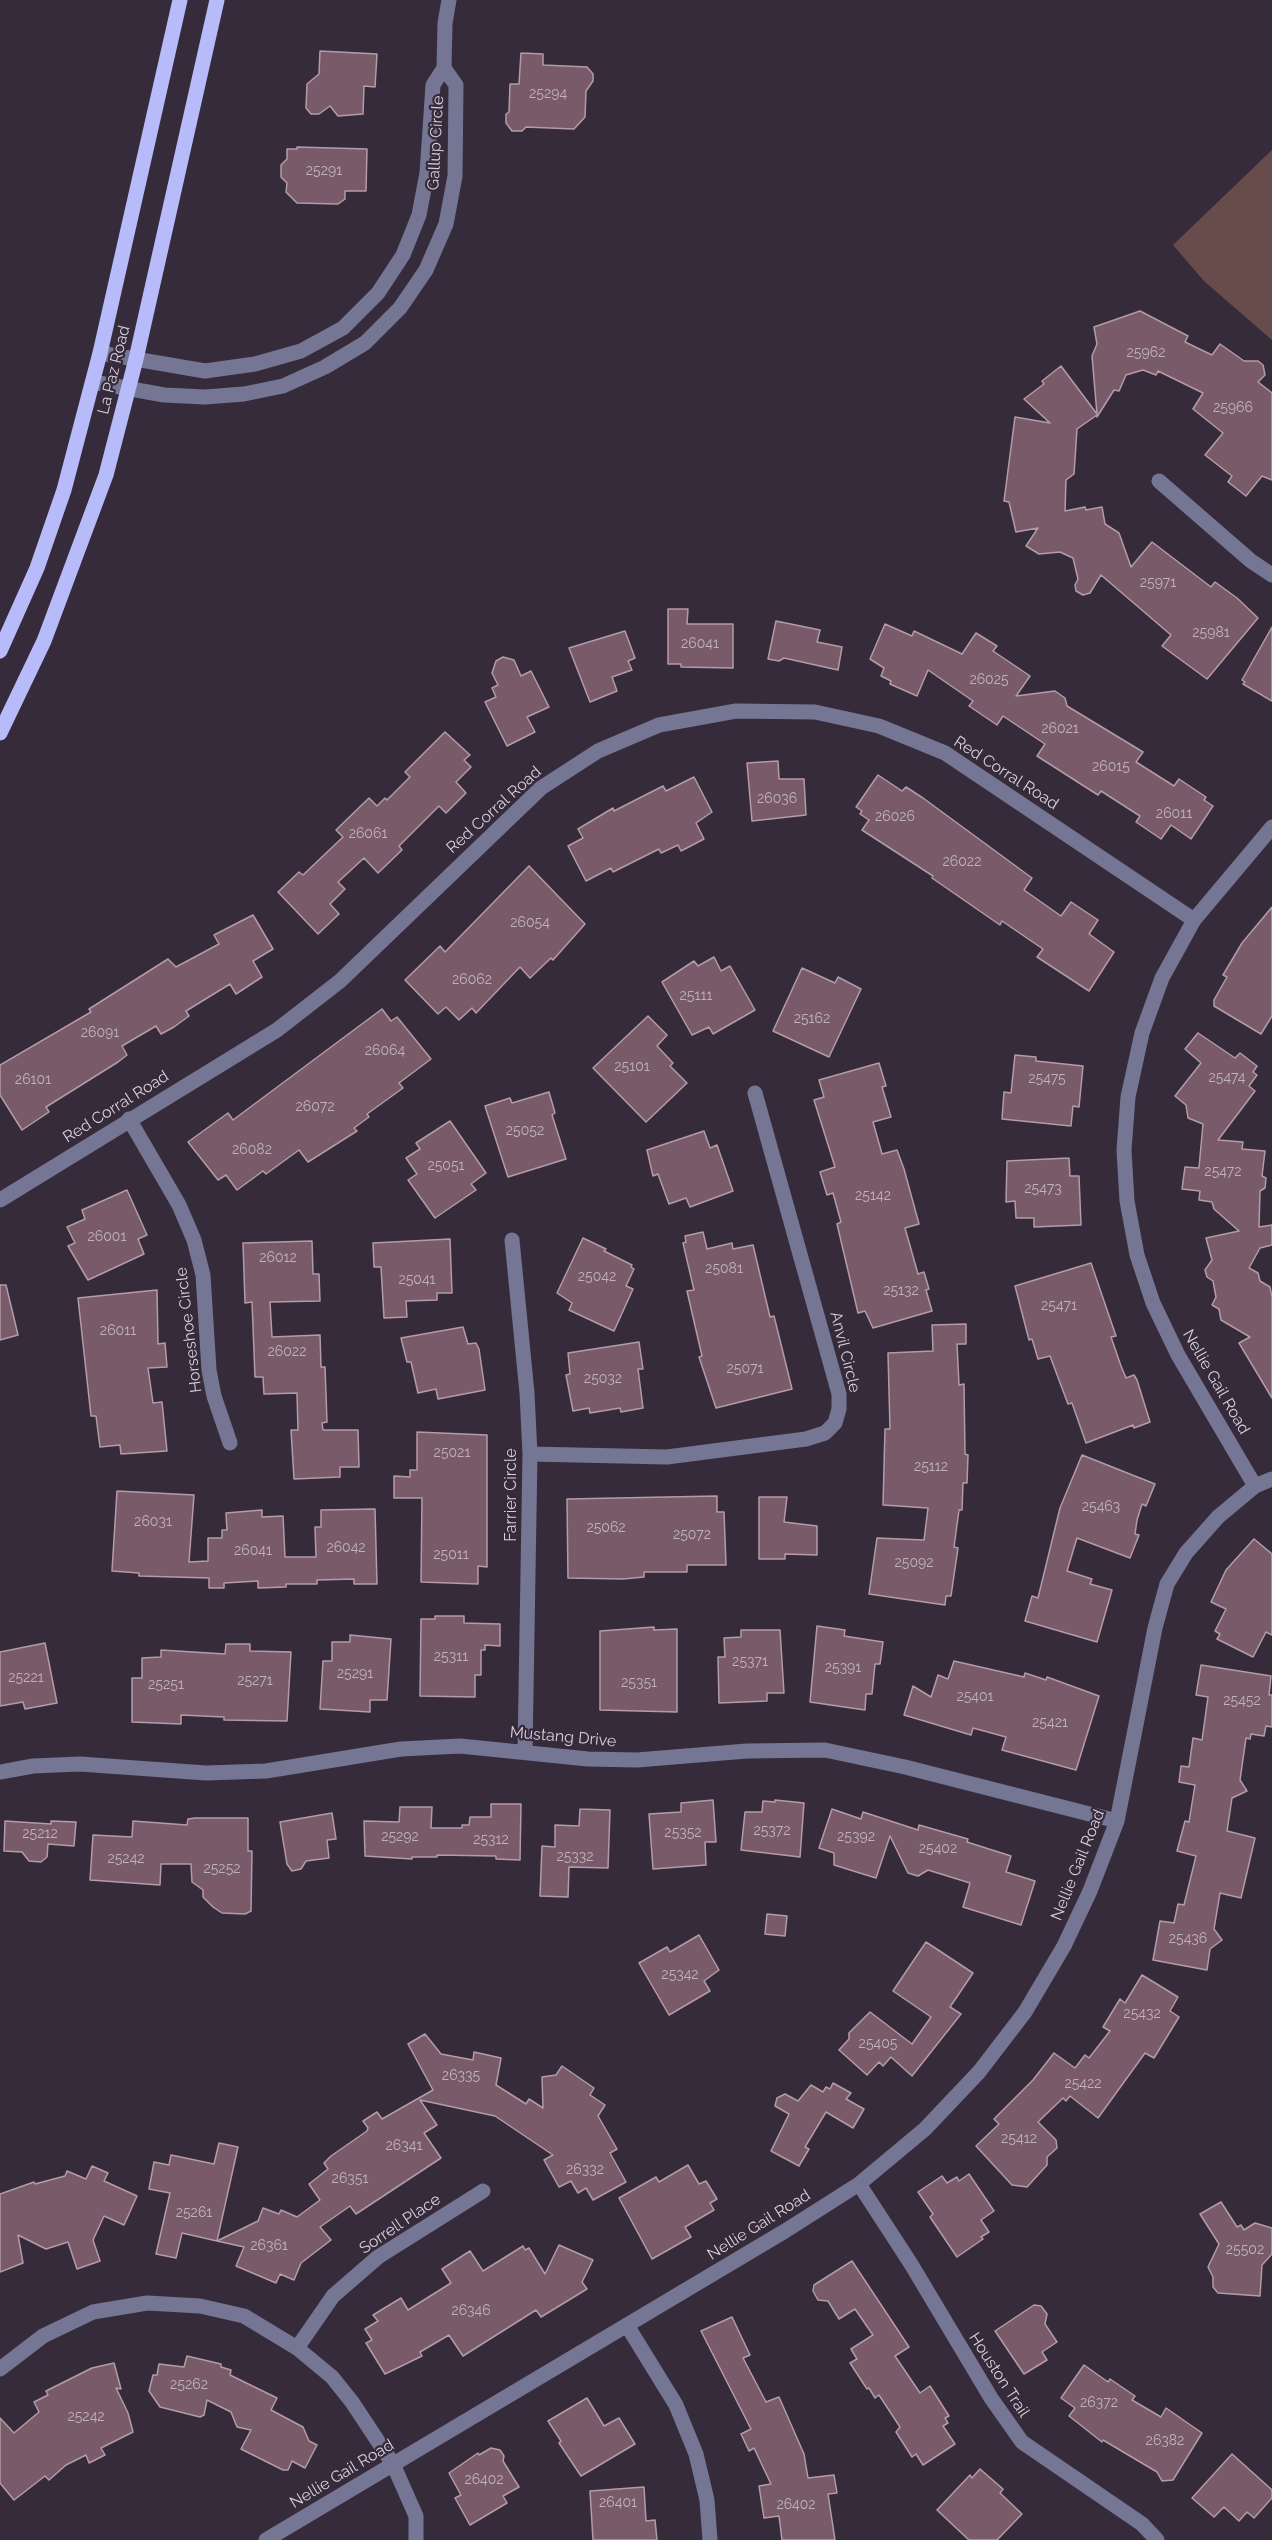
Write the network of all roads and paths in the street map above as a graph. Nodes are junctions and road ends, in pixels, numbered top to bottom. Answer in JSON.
{"nodes":[{"id":1,"x":180,"y":0,"type":"edge"},
{"id":2,"x":217,"y":0,"type":"edge"},
{"id":3,"x":449,"y":0,"type":"edge"},
{"id":4,"x":444,"y":68,"type":"junction"},
{"id":5,"x":100,"y":353,"type":"junction"},
{"id":6,"x":136,"y":359,"type":"junction"},
{"id":7,"x":93,"y":382,"type":"junction"},
{"id":8,"x":128,"y":390,"type":"junction"},
{"id":9,"x":1159,"y":481,"type":"dead end"},
{"id":10,"x":1272,"y":575,"type":"edge"},
{"id":11,"x":0,"y":651,"type":"edge"},
{"id":12,"x":0,"y":733,"type":"edge"},
{"id":13,"x":1272,"y":826,"type":"edge"},
{"id":14,"x":1194,"y":920,"type":"junction"},
{"id":15,"x":755,"y":1094,"type":"dead end"},
{"id":16,"x":129,"y":1119,"type":"junction"},
{"id":17,"x":0,"y":1200,"type":"edge"},
{"id":18,"x":512,"y":1240,"type":"dead end"},
{"id":19,"x":230,"y":1443,"type":"dead end"},
{"id":20,"x":530,"y":1454,"type":"junction"},
{"id":21,"x":1272,"y":1479,"type":"edge"},
{"id":22,"x":1255,"y":1486,"type":"junction"},
{"id":23,"x":525,"y":1751,"type":"junction"},
{"id":24,"x":0,"y":1772,"type":"edge"},
{"id":25,"x":1117,"y":1821,"type":"junction"},
{"id":26,"x":859,"y":2184,"type":"junction"},
{"id":27,"x":483,"y":2191,"type":"dead end"},
{"id":28,"x":628,"y":2327,"type":"junction"},
{"id":29,"x":297,"y":2348,"type":"junction"},
{"id":30,"x":0,"y":2369,"type":"edge"},
{"id":31,"x":393,"y":2464,"type":"junction"},
{"id":32,"x":266,"y":2540,"type":"edge"},
{"id":33,"x":416,"y":2540,"type":"edge"},
{"id":34,"x":710,"y":2540,"type":"edge"},
{"id":35,"x":1157,"y":2540,"type":"edge"}],
"edges":[{"from":1,"to":5,"type":"main road","name":"La Paz Road"},
{"from":2,"to":6,"type":"main road","name":"La Paz Road"},
{"from":3,"to":4,"type":"street","name":"Gallup Circle"},
{"from":4,"to":6,"type":"street","name":"Gallup Circle"},
{"from":4,"to":8,"type":"street","name":"Gallup Circle"},
{"from":5,"to":6,"type":"street","name":"Gallup Circle"},
{"from":5,"to":7,"type":"main road","name":"La Paz Road"},
{"from":6,"to":8,"type":"main road","name":"La Paz Road"},
{"from":7,"to":8,"type":"street","name":"Gallup Circle"},
{"from":7,"to":11,"type":"main road","name":"La Paz Road"},
{"from":8,"to":12,"type":"main road","name":"La Paz Road"},
{"from":9,"to":10,"type":"street"},
{"from":13,"to":14,"type":"street","name":"Nellie Gail Road"},
{"from":14,"to":16,"type":"street","name":"Red Corral Road"},
{"from":14,"to":22,"type":"street","name":"Nellie Gail Road"},
{"from":15,"to":20,"type":"street","name":"Anvil Circle"},
{"from":16,"to":17,"type":"street","name":"Red Corral Road"},
{"from":16,"to":19,"type":"street","name":"Horseshoe Circle"},
{"from":18,"to":20,"type":"street","name":"Farrier Circle"},
{"from":20,"to":23,"type":"street","name":"Farrier Circle"},
{"from":21,"to":22,"type":"street"},
{"from":22,"to":25,"type":"street","name":"Nellie Gail Road"},
{"from":23,"to":24,"type":"street","name":"Mustang Drive"},
{"from":23,"to":25,"type":"street","name":"Mustang Drive"},
{"from":25,"to":26,"type":"street","name":"Nellie Gail Road"},
{"from":26,"to":28,"type":"street","name":"Nellie Gail Road"},
{"from":26,"to":35,"type":"street","name":"Houston Trail"},
{"from":27,"to":29,"type":"street","name":"Sorrell Place"},
{"from":28,"to":31,"type":"street","name":"Nellie Gail Road"},
{"from":28,"to":34,"type":"street"},
{"from":29,"to":30,"type":"street"},
{"from":29,"to":31,"type":"street"},
{"from":31,"to":32,"type":"street","name":"Nellie Gail Road"},
{"from":31,"to":33,"type":"street"}]}
